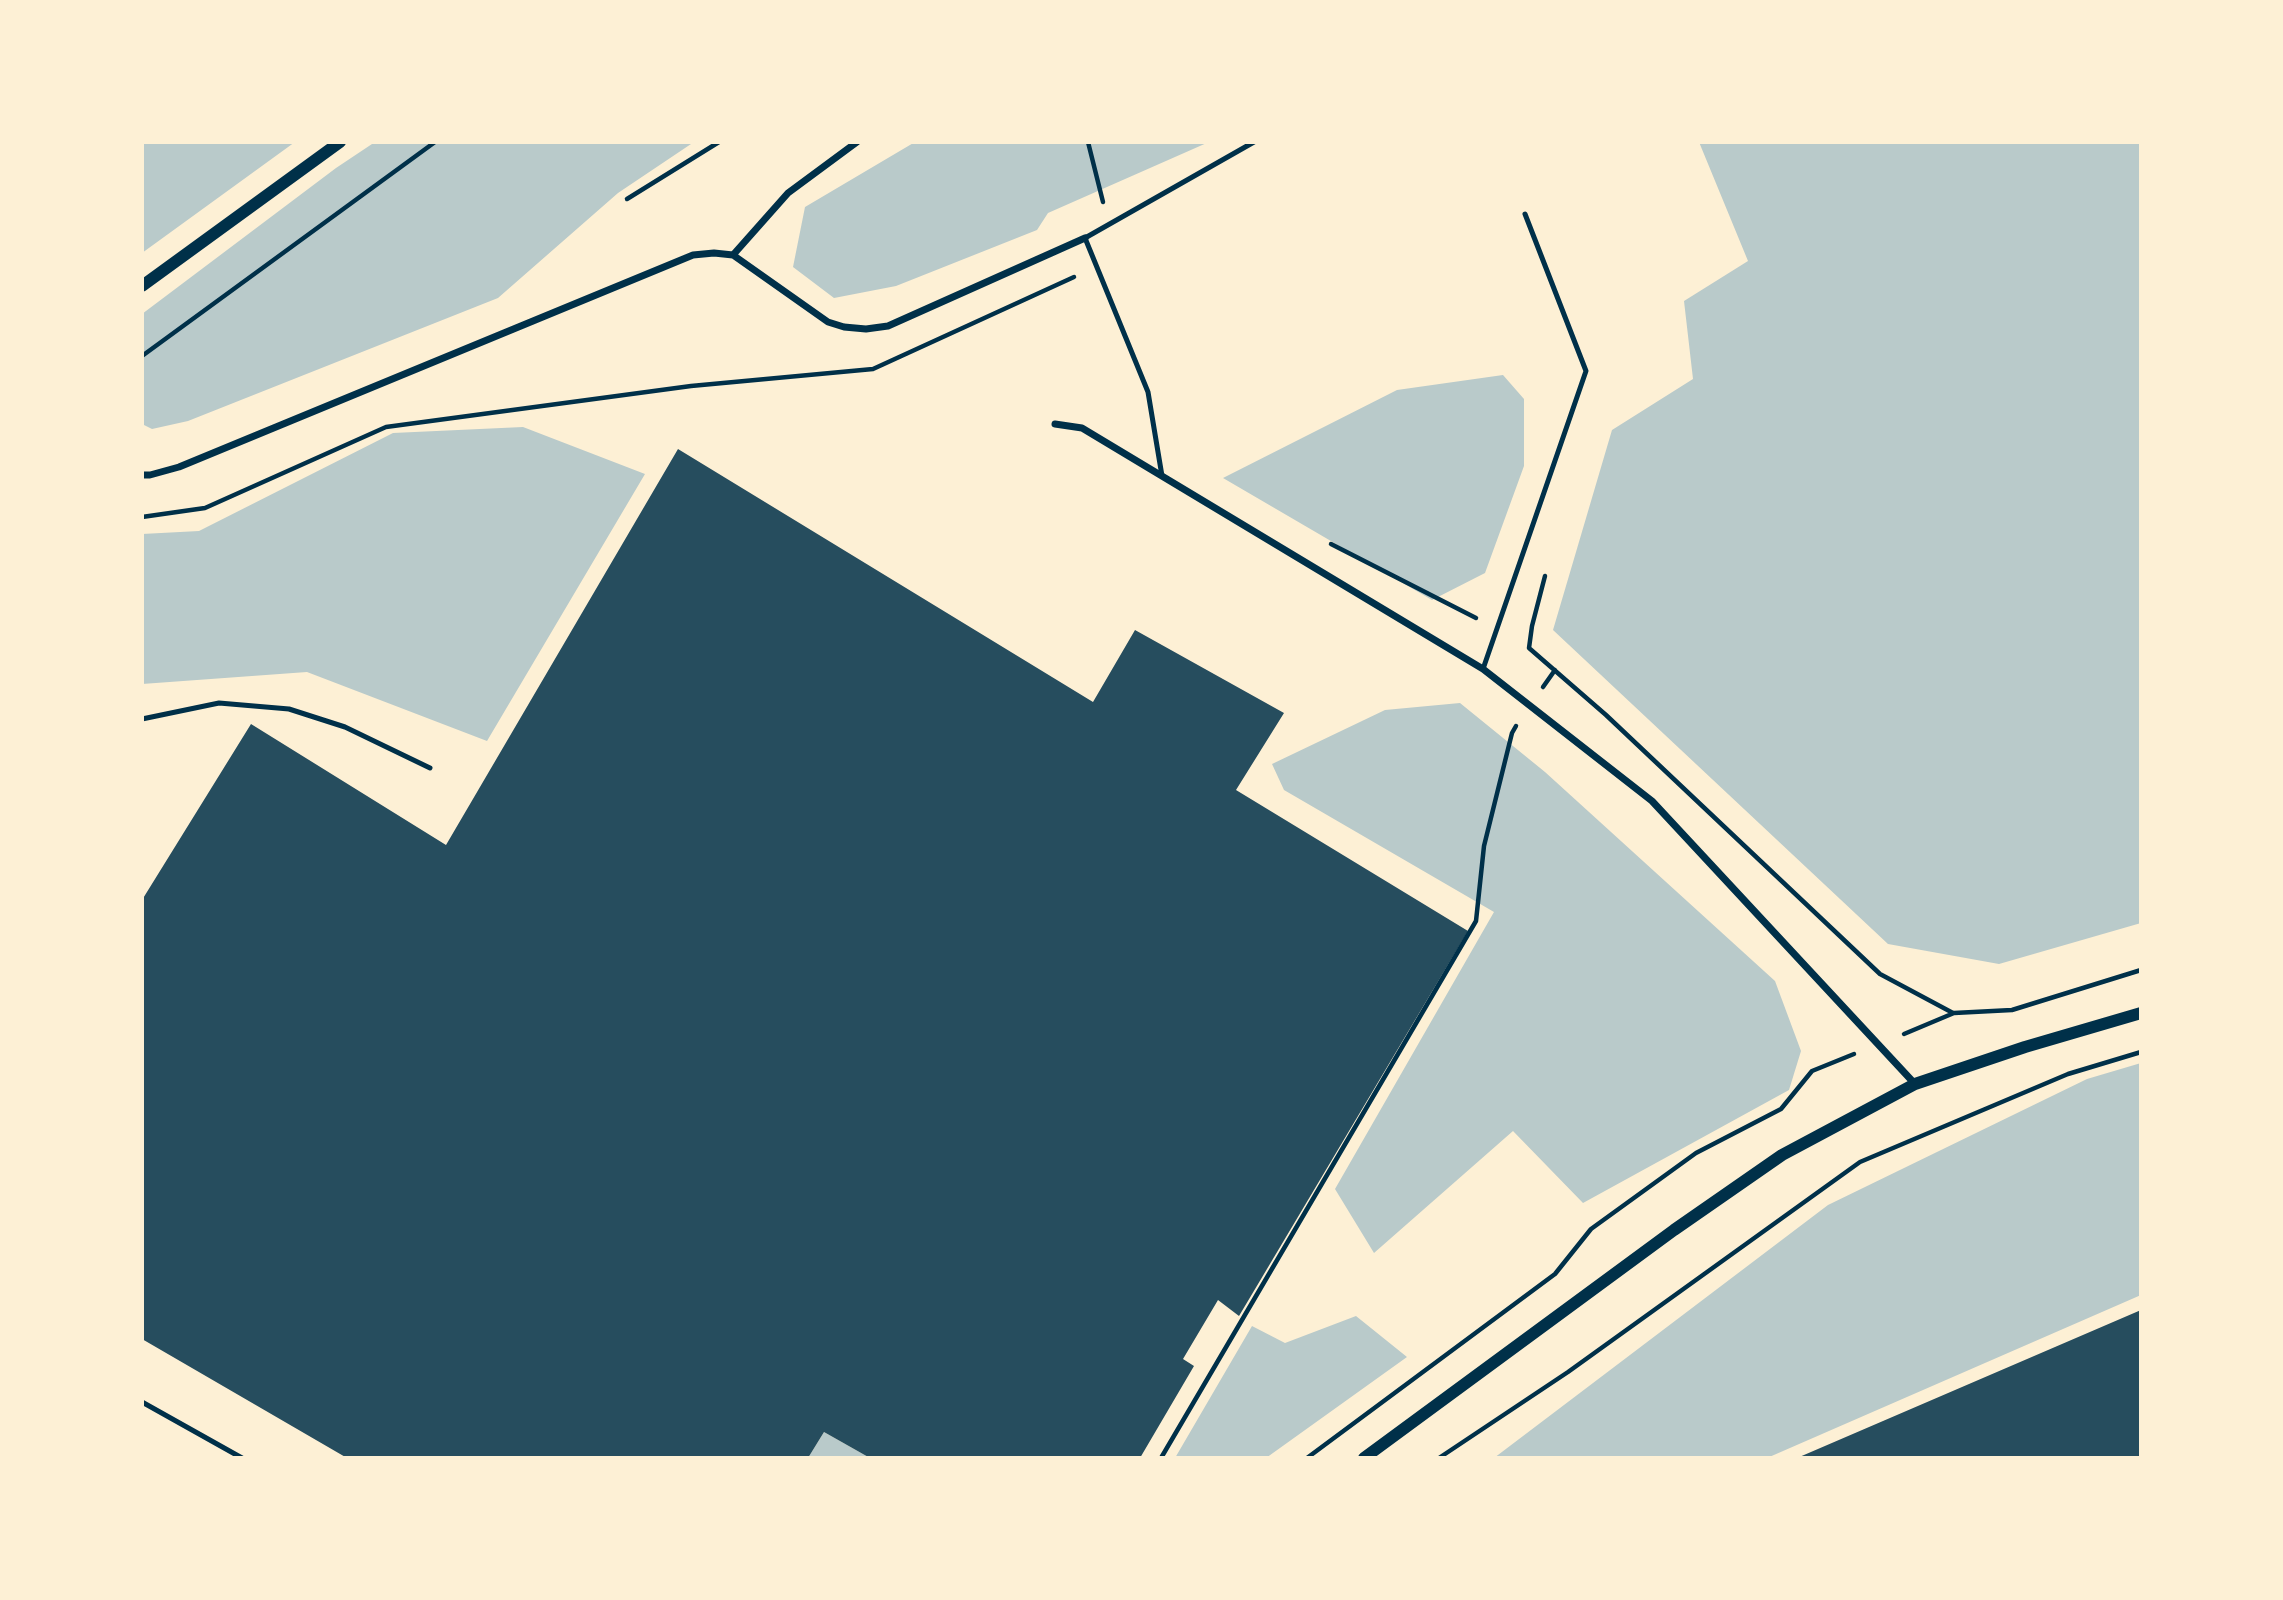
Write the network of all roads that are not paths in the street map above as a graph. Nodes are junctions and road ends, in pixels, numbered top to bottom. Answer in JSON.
{"nodes":[{"id":1,"x":340,"y":142,"type":"edge"},
{"id":2,"x":857,"y":142,"type":"edge"},
{"id":3,"x":1254,"y":142,"type":"edge"},
{"id":4,"x":1525,"y":214,"type":"dead end"},
{"id":5,"x":1085,"y":238,"type":"junction"},
{"id":6,"x":733,"y":255,"type":"junction"},
{"id":7,"x":142,"y":286,"type":"edge"},
{"id":8,"x":1055,"y":424,"type":"dead end"},
{"id":9,"x":142,"y":475,"type":"edge"},
{"id":10,"x":1162,"y":476,"type":"junction"},
{"id":11,"x":1483,"y":669,"type":"junction"},
{"id":12,"x":142,"y":719,"type":"edge"},
{"id":13,"x":430,"y":768,"type":"dead end"},
{"id":14,"x":2141,"y":1013,"type":"edge"},
{"id":15,"x":1914,"y":1084,"type":"junction"},
{"id":16,"x":142,"y":1402,"type":"edge"},
{"id":17,"x":242,"y":1458,"type":"edge"},
{"id":18,"x":1364,"y":1458,"type":"edge"}],
"edges":[{"from":1,"to":7,"type":"street"},
{"from":2,"to":6,"type":"street"},
{"from":3,"to":5,"type":"lane"},
{"from":4,"to":11,"type":"lane"},
{"from":5,"to":6,"type":"street"},
{"from":5,"to":10,"type":"lane"},
{"from":6,"to":9,"type":"street"},
{"from":8,"to":10,"type":"street"},
{"from":10,"to":11,"type":"street"},
{"from":11,"to":15,"type":"street"},
{"from":12,"to":13,"type":"lane"},
{"from":14,"to":15,"type":"street"},
{"from":15,"to":18,"type":"street"},
{"from":16,"to":17,"type":"lane"}]}
